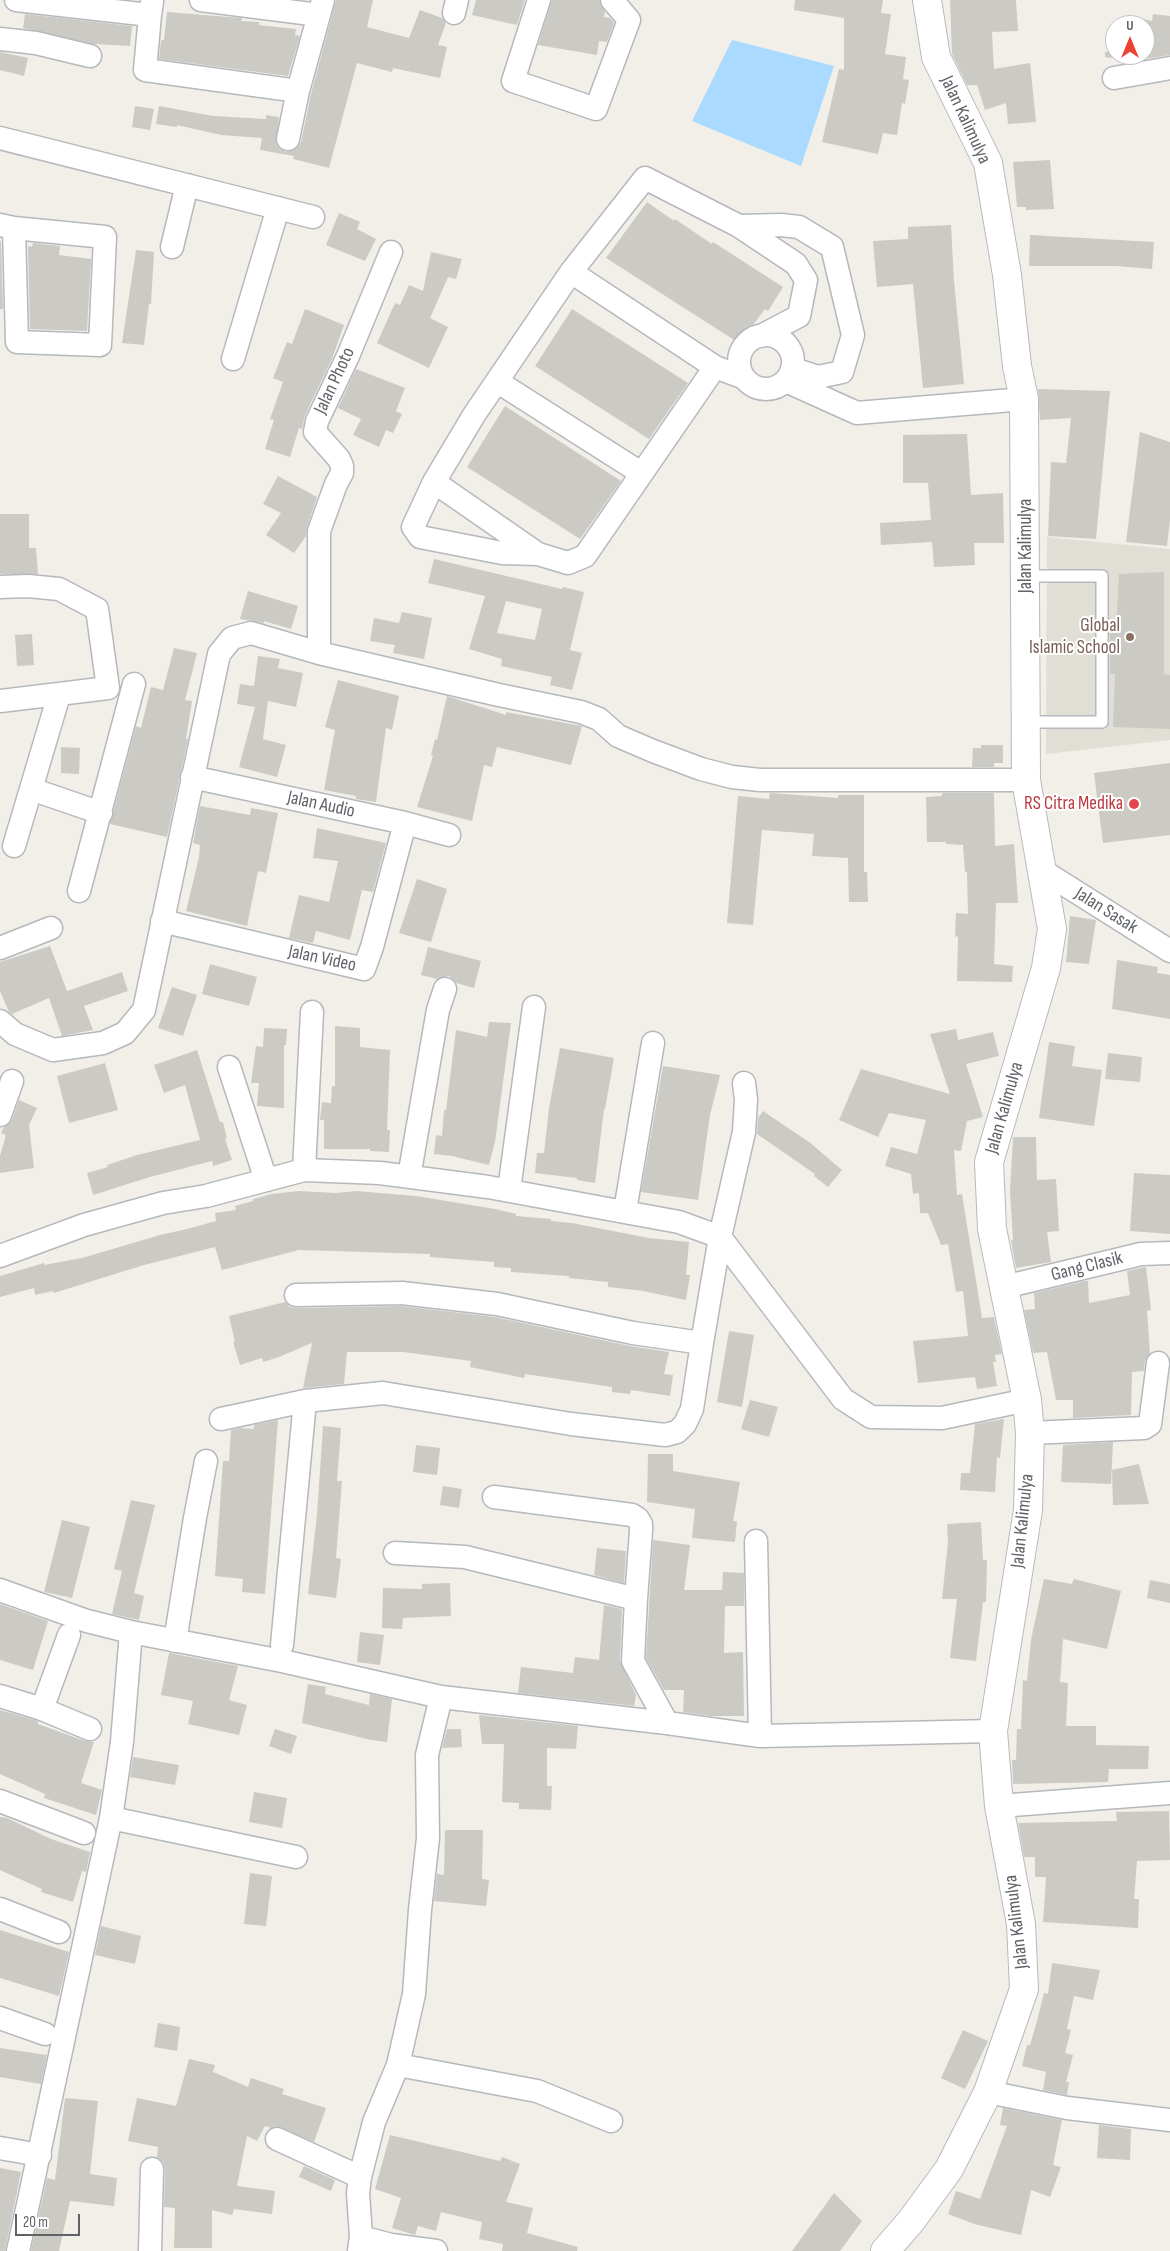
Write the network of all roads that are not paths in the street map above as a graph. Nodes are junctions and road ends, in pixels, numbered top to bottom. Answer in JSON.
{"nodes":[{"id":1,"x":16,"y":0,"type":"edge"},
{"id":2,"x":201,"y":0,"type":"edge"},
{"id":3,"x":539,"y":0,"type":"edge"},
{"id":4,"x":612,"y":0,"type":"edge"},
{"id":5,"x":927,"y":0,"type":"edge"},
{"id":6,"x":151,"y":8,"type":"edge"},
{"id":7,"x":321,"y":8,"type":"edge"},
{"id":8,"x":0,"y":39,"type":"edge"},
{"id":9,"x":90,"y":56,"type":"dead end"},
{"id":10,"x":1170,"y":68,"type":"edge"},
{"id":11,"x":1114,"y":78,"type":"dead end"},
{"id":12,"x":298,"y":91,"type":"junction"},
{"id":13,"x":0,"y":138,"type":"edge"},
{"id":14,"x":288,"y":139,"type":"dead end"},
{"id":15,"x":187,"y":185,"type":"junction"},
{"id":16,"x":278,"y":208,"type":"junction"},
{"id":17,"x":313,"y":217,"type":"dead end"},
{"id":18,"x":7,"y":226,"type":"edge"},
{"id":19,"x":739,"y":226,"type":"junction"},
{"id":20,"x":172,"y":247,"type":"dead end"},
{"id":21,"x":391,"y":252,"type":"dead end"},
{"id":22,"x":571,"y":272,"type":"junction"},
{"id":23,"x":761,"y":336,"type":"junction"},
{"id":24,"x":233,"y":359,"type":"dead end"},
{"id":25,"x":715,"y":367,"type":"junction"},
{"id":26,"x":790,"y":375,"type":"junction"},
{"id":27,"x":742,"y":376,"type":"junction"},
{"id":28,"x":498,"y":382,"type":"junction"},
{"id":29,"x":1024,"y":399,"type":"junction"},
{"id":30,"x":641,"y":473,"type":"junction"},
{"id":31,"x":434,"y":482,"type":"junction"},
{"id":32,"x":538,"y":554,"type":"junction"},
{"id":33,"x":1026,"y":576,"type":"junction"},
{"id":34,"x":0,"y":587,"type":"edge"},
{"id":35,"x":319,"y":653,"type":"junction"},
{"id":36,"x":134,"y":684,"type":"dead end"},
{"id":37,"x":59,"y":695,"type":"junction"},
{"id":38,"x":0,"y":701,"type":"edge"},
{"id":39,"x":1025,"y":722,"type":"junction"},
{"id":40,"x":192,"y":776,"type":"junction"},
{"id":41,"x":1026,"y":780,"type":"junction"},
{"id":42,"x":30,"y":789,"type":"junction"},
{"id":43,"x":101,"y":813,"type":"junction"},
{"id":44,"x":405,"y":823,"type":"junction"},
{"id":45,"x":449,"y":835,"type":"dead end"},
{"id":46,"x":14,"y":846,"type":"dead end"},
{"id":47,"x":1043,"y":871,"type":"junction"},
{"id":48,"x":79,"y":891,"type":"dead end"},
{"id":49,"x":162,"y":921,"type":"junction"},
{"id":50,"x":51,"y":928,"type":"dead end"},
{"id":51,"x":0,"y":948,"type":"edge"},
{"id":52,"x":1170,"y":951,"type":"edge"},
{"id":53,"x":445,"y":989,"type":"dead end"},
{"id":54,"x":534,"y":1007,"type":"dead end"},
{"id":55,"x":312,"y":1012,"type":"dead end"},
{"id":56,"x":0,"y":1021,"type":"edge"},
{"id":57,"x":653,"y":1043,"type":"dead end"},
{"id":58,"x":229,"y":1067,"type":"dead end"},
{"id":59,"x":12,"y":1081,"type":"dead end"},
{"id":60,"x":744,"y":1083,"type":"dead end"},
{"id":61,"x":0,"y":1115,"type":"edge"},
{"id":62,"x":304,"y":1170,"type":"junction"},
{"id":63,"x":409,"y":1177,"type":"junction"},
{"id":64,"x":266,"y":1180,"type":"junction"},
{"id":65,"x":508,"y":1190,"type":"junction"},
{"id":66,"x":626,"y":1211,"type":"junction"},
{"id":67,"x":720,"y":1237,"type":"junction"},
{"id":68,"x":1170,"y":1253,"type":"edge"},
{"id":69,"x":0,"y":1256,"type":"edge"},
{"id":70,"x":1004,"y":1287,"type":"junction"},
{"id":71,"x":296,"y":1295,"type":"dead end"},
{"id":72,"x":702,"y":1343,"type":"junction"},
{"id":73,"x":1158,"y":1363,"type":"dead end"},
{"id":74,"x":1027,"y":1400,"type":"junction"},
{"id":75,"x":305,"y":1401,"type":"junction"},
{"id":76,"x":221,"y":1419,"type":"dead end"},
{"id":77,"x":1030,"y":1433,"type":"junction"},
{"id":78,"x":206,"y":1461,"type":"dead end"},
{"id":79,"x":494,"y":1497,"type":"dead end"},
{"id":80,"x":756,"y":1541,"type":"dead end"},
{"id":81,"x":395,"y":1553,"type":"dead end"},
{"id":82,"x":0,"y":1590,"type":"edge"},
{"id":83,"x":636,"y":1599,"type":"junction"},
{"id":84,"x":131,"y":1632,"type":"junction"},
{"id":85,"x":69,"y":1634,"type":"dead end"},
{"id":86,"x":175,"y":1641,"type":"junction"},
{"id":87,"x":282,"y":1645,"type":"dead end"},
{"id":88,"x":0,"y":1696,"type":"edge"},
{"id":89,"x":441,"y":1697,"type":"junction"},
{"id":90,"x":42,"y":1709,"type":"junction"},
{"id":91,"x":667,"y":1723,"type":"junction"},
{"id":92,"x":90,"y":1728,"type":"dead end"},
{"id":93,"x":993,"y":1731,"type":"junction"},
{"id":94,"x":760,"y":1736,"type":"junction"},
{"id":95,"x":1170,"y":1793,"type":"edge"},
{"id":96,"x":0,"y":1801,"type":"edge"},
{"id":97,"x":999,"y":1806,"type":"junction"},
{"id":98,"x":111,"y":1818,"type":"junction"},
{"id":99,"x":84,"y":1833,"type":"dead end"},
{"id":100,"x":296,"y":1857,"type":"dead end"},
{"id":101,"x":0,"y":1908,"type":"edge"},
{"id":102,"x":59,"y":1932,"type":"dead end"},
{"id":103,"x":0,"y":2018,"type":"edge"},
{"id":104,"x":45,"y":2034,"type":"dead end"},
{"id":105,"x":398,"y":2065,"type":"junction"},
{"id":106,"x":988,"y":2092,"type":"junction"},
{"id":107,"x":1170,"y":2120,"type":"edge"},
{"id":108,"x":611,"y":2121,"type":"dead end"},
{"id":109,"x":277,"y":2139,"type":"dead end"},
{"id":110,"x":0,"y":2148,"type":"edge"},
{"id":111,"x":40,"y":2155,"type":"junction"},
{"id":112,"x":152,"y":2169,"type":"dead end"},
{"id":113,"x":360,"y":2177,"type":"junction"},
{"id":114,"x":360,"y":2244,"type":"edge"},
{"id":115,"x":18,"y":2251,"type":"edge"},
{"id":116,"x":150,"y":2251,"type":"edge"},
{"id":117,"x":436,"y":2251,"type":"edge"},
{"id":118,"x":885,"y":2251,"type":"edge"}],
"edges":[{"from":1,"to":6,"type":"street"},
{"from":2,"to":7,"type":"street"},
{"from":3,"to":4,"type":"street"},
{"from":5,"to":29,"type":"street","name":"Jalan Kalimulya"},
{"from":6,"to":12,"type":"street"},
{"from":7,"to":12,"type":"street"},
{"from":8,"to":9,"type":"street"},
{"from":10,"to":11,"type":"street"},
{"from":12,"to":14,"type":"street"},
{"from":13,"to":15,"type":"street"},
{"from":15,"to":16,"type":"street"},
{"from":15,"to":20,"type":"street"},
{"from":16,"to":17,"type":"street"},
{"from":16,"to":24,"type":"street"},
{"from":18,"to":18,"type":"street"},
{"from":19,"to":22,"type":"street"},
{"from":19,"to":23,"type":"street"},
{"from":19,"to":26,"type":"street"},
{"from":21,"to":35,"type":"street","name":"Jalan Photo"},
{"from":22,"to":25,"type":"street"},
{"from":22,"to":28,"type":"street"},
{"from":23,"to":26,"type":"street"},
{"from":23,"to":27,"type":"street"},
{"from":25,"to":27,"type":"street"},
{"from":25,"to":30,"type":"street"},
{"from":26,"to":27,"type":"street"},
{"from":26,"to":29,"type":"street"},
{"from":28,"to":30,"type":"street"},
{"from":28,"to":31,"type":"street"},
{"from":29,"to":33,"type":"street","name":"Jalan Kalimulya"},
{"from":30,"to":32,"type":"street"},
{"from":31,"to":32,"type":"street"},
{"from":31,"to":32,"type":"street"},
{"from":33,"to":39,"type":"street","name":"Jalan Kalimulya"},
{"from":33,"to":39,"type":"lane"},
{"from":34,"to":37,"type":"street"},
{"from":35,"to":40,"type":"street"},
{"from":35,"to":41,"type":"street"},
{"from":36,"to":43,"type":"street"},
{"from":37,"to":38,"type":"street"},
{"from":37,"to":42,"type":"street"},
{"from":39,"to":41,"type":"street","name":"Jalan Kalimulya"},
{"from":40,"to":44,"type":"street","name":"Jalan Audio"},
{"from":40,"to":49,"type":"street"},
{"from":41,"to":47,"type":"street","name":"Jalan Kalimulya"},
{"from":42,"to":43,"type":"street"},
{"from":42,"to":46,"type":"street"},
{"from":43,"to":48,"type":"street"},
{"from":44,"to":45,"type":"street","name":"Jalan Audio"},
{"from":44,"to":49,"type":"street","name":"Jalan Video"},
{"from":47,"to":52,"type":"street","name":"Jalan Sasak"},
{"from":47,"to":70,"type":"street","name":"Jalan Kalimulya"},
{"from":49,"to":56,"type":"street"},
{"from":50,"to":51,"type":"street"},
{"from":53,"to":63,"type":"street"},
{"from":54,"to":65,"type":"street"},
{"from":55,"to":62,"type":"street"},
{"from":57,"to":66,"type":"street"},
{"from":58,"to":64,"type":"street"},
{"from":59,"to":61,"type":"street"},
{"from":60,"to":67,"type":"street"},
{"from":62,"to":63,"type":"street"},
{"from":62,"to":64,"type":"street"},
{"from":63,"to":65,"type":"street"},
{"from":64,"to":69,"type":"street"},
{"from":65,"to":66,"type":"street"},
{"from":66,"to":67,"type":"street"},
{"from":67,"to":72,"type":"street"},
{"from":67,"to":74,"type":"street"},
{"from":68,"to":70,"type":"street","name":"Gang Clasik"},
{"from":70,"to":74,"type":"street","name":"Jalan Kalimulya"},
{"from":71,"to":72,"type":"street"},
{"from":72,"to":75,"type":"street"},
{"from":73,"to":77,"type":"street"},
{"from":74,"to":77,"type":"street","name":"Jalan Kalimulya"},
{"from":75,"to":76,"type":"street"},
{"from":75,"to":87,"type":"street"},
{"from":77,"to":93,"type":"street","name":"Jalan Kalimulya"},
{"from":78,"to":86,"type":"street"},
{"from":79,"to":83,"type":"street"},
{"from":80,"to":94,"type":"street"},
{"from":81,"to":83,"type":"street"},
{"from":82,"to":84,"type":"street"},
{"from":83,"to":91,"type":"street"},
{"from":84,"to":86,"type":"street"},
{"from":84,"to":98,"type":"street"},
{"from":85,"to":90,"type":"street"},
{"from":86,"to":89,"type":"street"},
{"from":88,"to":90,"type":"street"},
{"from":89,"to":91,"type":"street"},
{"from":89,"to":105,"type":"street"},
{"from":90,"to":92,"type":"street"},
{"from":91,"to":94,"type":"street"},
{"from":93,"to":94,"type":"street"},
{"from":93,"to":97,"type":"street","name":"Jalan Kalimulya"},
{"from":95,"to":97,"type":"street"},
{"from":96,"to":99,"type":"street"},
{"from":97,"to":106,"type":"street","name":"Jalan Kalimulya"},
{"from":98,"to":100,"type":"street"},
{"from":98,"to":111,"type":"street"},
{"from":101,"to":102,"type":"street"},
{"from":103,"to":104,"type":"street"},
{"from":105,"to":108,"type":"street"},
{"from":105,"to":113,"type":"street"},
{"from":106,"to":107,"type":"street"},
{"from":106,"to":118,"type":"street","name":"Jalan Kalimulya"},
{"from":109,"to":113,"type":"street"},
{"from":110,"to":111,"type":"street"},
{"from":111,"to":115,"type":"street"},
{"from":112,"to":116,"type":"street"},
{"from":113,"to":114,"type":"street"},
{"from":114,"to":117,"type":"street"}]}
